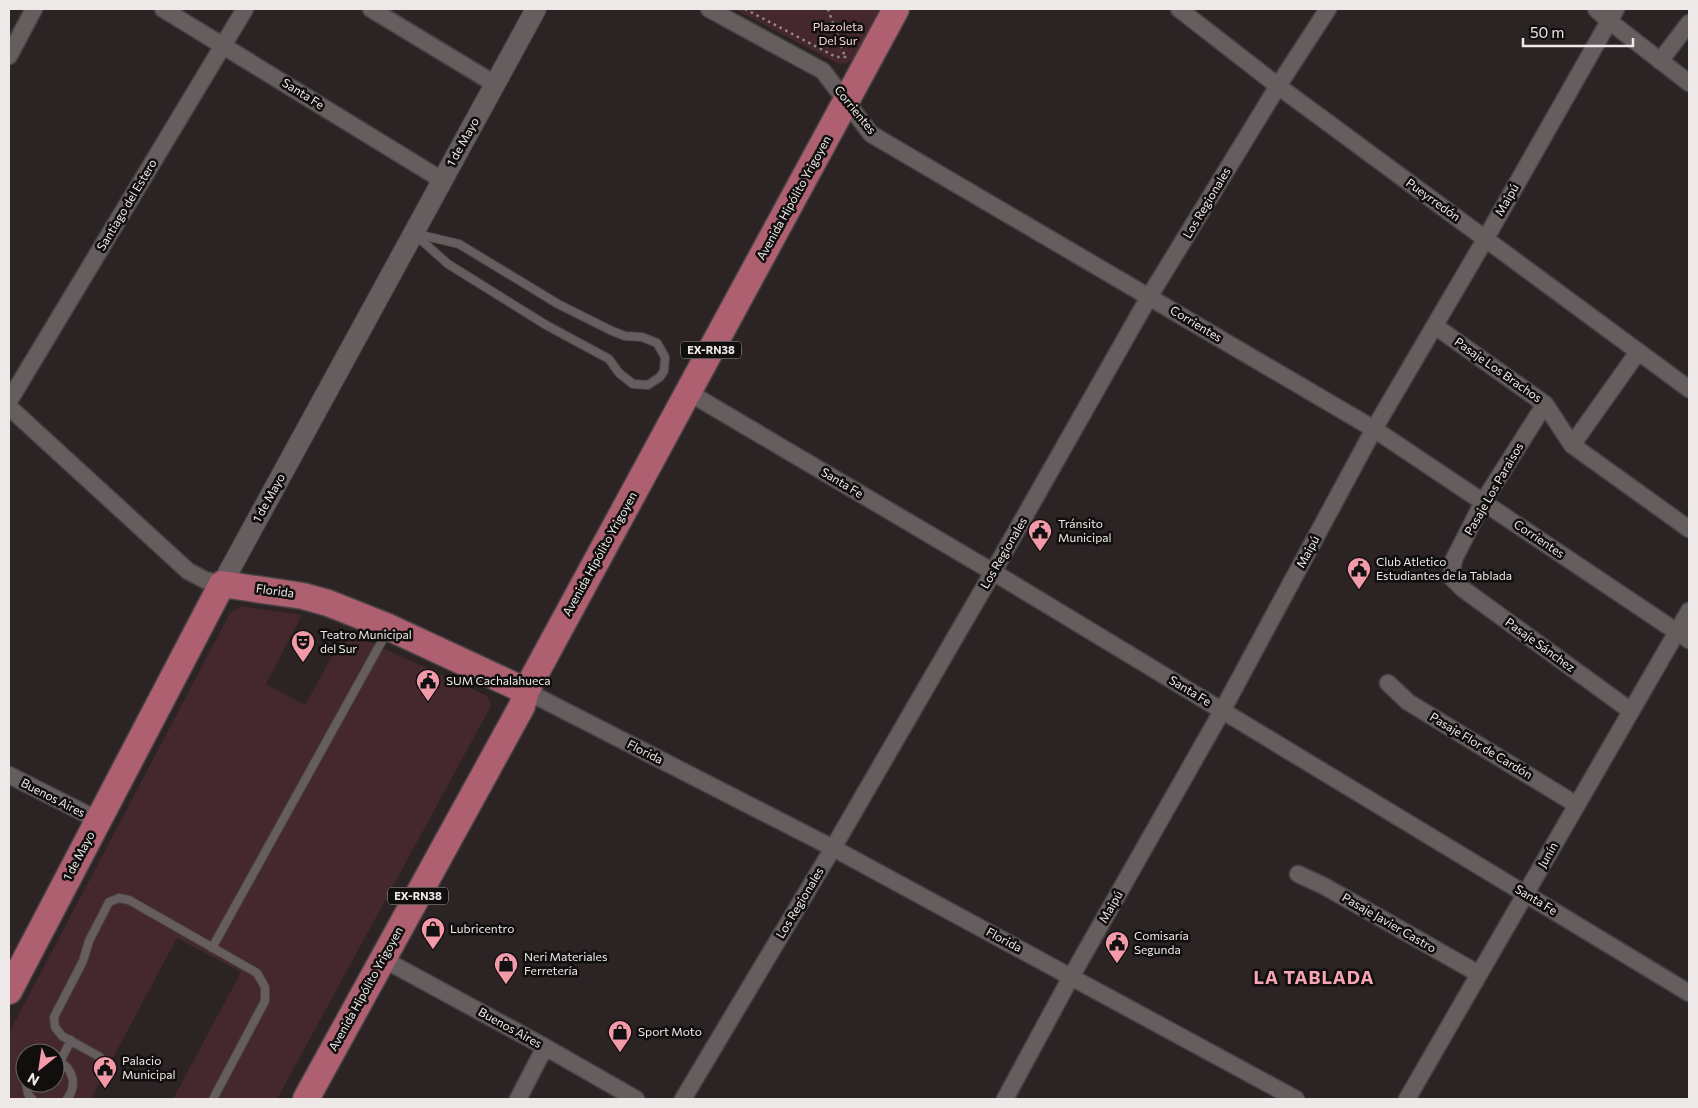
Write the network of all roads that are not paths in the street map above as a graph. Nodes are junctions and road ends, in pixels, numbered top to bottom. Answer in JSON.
{"nodes":[{"id":1,"x":34,"y":9,"type":"edge"},
{"id":2,"x":163,"y":9,"type":"edge"},
{"id":3,"x":245,"y":9,"type":"edge"},
{"id":4,"x":371,"y":9,"type":"edge"},
{"id":5,"x":536,"y":9,"type":"edge"},
{"id":6,"x":709,"y":9,"type":"edge"},
{"id":7,"x":896,"y":9,"type":"edge"},
{"id":8,"x":1179,"y":9,"type":"edge"},
{"id":9,"x":1328,"y":9,"type":"edge"},
{"id":10,"x":1596,"y":9,"type":"edge"},
{"id":11,"x":1612,"y":15,"type":"edge"},
{"id":12,"x":1689,"y":23,"type":"edge"},
{"id":13,"x":11,"y":45,"type":"edge"},
{"id":14,"x":224,"y":45,"type":"junction"},
{"id":15,"x":1660,"y":61,"type":"junction"},
{"id":16,"x":1689,"y":83,"type":"edge"},
{"id":17,"x":495,"y":84,"type":"junction"},
{"id":18,"x":1278,"y":86,"type":"junction"},
{"id":19,"x":846,"y":101,"type":"junction"},
{"id":20,"x":442,"y":180,"type":"junction"},
{"id":21,"x":413,"y":232,"type":"junction"},
{"id":22,"x":1486,"y":238,"type":"junction"},
{"id":23,"x":1150,"y":296,"type":"junction"},
{"id":24,"x":1435,"y":326,"type":"junction"},
{"id":25,"x":1638,"y":352,"type":"junction"},
{"id":26,"x":1689,"y":389,"type":"edge"},
{"id":27,"x":688,"y":392,"type":"junction"},
{"id":28,"x":9,"y":401,"type":"edge"},
{"id":29,"x":1545,"y":404,"type":"junction"},
{"id":30,"x":9,"y":407,"type":"edge"},
{"id":31,"x":1374,"y":430,"type":"junction"},
{"id":32,"x":1572,"y":445,"type":"junction"},
{"id":33,"x":1483,"y":502,"type":"junction"},
{"id":34,"x":1689,"y":529,"type":"edge"},
{"id":35,"x":993,"y":572,"type":"junction"},
{"id":36,"x":1450,"y":576,"type":"joint"},
{"id":37,"x":222,"y":584,"type":"junction"},
{"id":38,"x":1689,"y":611,"type":"edge"},
{"id":39,"x":389,"y":628,"type":"junction"},
{"id":40,"x":1683,"y":636,"type":"edge"},
{"id":41,"x":1388,"y":683,"type":"dead end"},
{"id":42,"x":526,"y":691,"type":"junction"},
{"id":43,"x":1222,"y":711,"type":"junction"},
{"id":44,"x":1631,"y":712,"type":"junction"},
{"id":45,"x":9,"y":776,"type":"edge"},
{"id":46,"x":1577,"y":804,"type":"junction"},
{"id":47,"x":98,"y":820,"type":"junction"},
{"id":48,"x":833,"y":848,"type":"junction"},
{"id":49,"x":1298,"y":874,"type":"dead end"},
{"id":50,"x":1526,"y":894,"type":"junction"},
{"id":51,"x":212,"y":948,"type":"junction"},
{"id":52,"x":383,"y":959,"type":"junction"},
{"id":53,"x":1479,"y":974,"type":"junction"},
{"id":54,"x":1071,"y":977,"type":"junction"},
{"id":55,"x":9,"y":991,"type":"edge"},
{"id":56,"x":1689,"y":993,"type":"edge"},
{"id":57,"x":71,"y":1040,"type":"junction"},
{"id":58,"x":545,"y":1048,"type":"junction"},
{"id":59,"x":65,"y":1049,"type":"edge"},
{"id":60,"x":100,"y":1057,"type":"dead end"},
{"id":61,"x":65,"y":1065,"type":"edge"},
{"id":62,"x":67,"y":1099,"type":"edge"},
{"id":63,"x":213,"y":1099,"type":"edge"},
{"id":64,"x":306,"y":1099,"type":"edge"},
{"id":65,"x":518,"y":1099,"type":"edge"},
{"id":66,"x":636,"y":1099,"type":"edge"},
{"id":67,"x":683,"y":1099,"type":"edge"},
{"id":68,"x":1005,"y":1099,"type":"edge"},
{"id":69,"x":1296,"y":1099,"type":"edge"},
{"id":70,"x":1407,"y":1099,"type":"edge"}],
"edges":[{"from":1,"to":13,"type":"street"},
{"from":2,"to":14,"type":"street","name":"Santa Fe"},
{"from":3,"to":14,"type":"street","name":"Santiago del Estero"},
{"from":4,"to":17,"type":"street"},
{"from":5,"to":17,"type":"street","name":"1 de Mayo"},
{"from":6,"to":19,"type":"street","name":"Corrientes"},
{"from":7,"to":19,"type":"main road","name":"Avenida Hipólito Yrigoyen","number":"EX-RN38"},
{"from":8,"to":18,"type":"street","name":"Pueyrredón"},
{"from":9,"to":18,"type":"street","name":"Los Regionales"},
{"from":10,"to":11,"type":"street"},
{"from":11,"to":15,"type":"street"},
{"from":11,"to":22,"type":"street","name":"Maipú"},
{"from":12,"to":15,"type":"street"},
{"from":14,"to":20,"type":"street","name":"Santa Fe"},
{"from":14,"to":28,"type":"street","name":"Santiago del Estero"},
{"from":15,"to":16,"type":"street"},
{"from":17,"to":20,"type":"street","name":"1 de Mayo"},
{"from":18,"to":22,"type":"street","name":"Pueyrredón"},
{"from":18,"to":23,"type":"street","name":"Los Regionales"},
{"from":19,"to":23,"type":"street","name":"Corrientes"},
{"from":19,"to":27,"type":"main road","name":"Avenida Hipólito Yrigoyen","number":"EX-RN38"},
{"from":20,"to":21,"type":"street","name":"1 de Mayo"},
{"from":21,"to":21,"type":"lane"},
{"from":21,"to":37,"type":"street","name":"1 de Mayo"},
{"from":22,"to":24,"type":"street","name":"Maipú"},
{"from":22,"to":25,"type":"street","name":"Pueyrredón"},
{"from":23,"to":31,"type":"street","name":"Corrientes"},
{"from":23,"to":35,"type":"street","name":"Los Regionales"},
{"from":24,"to":29,"type":"street","name":"Pasaje Los Brachos"},
{"from":24,"to":31,"type":"street","name":"Maipú"},
{"from":25,"to":26,"type":"street","name":"Pueyrredón"},
{"from":25,"to":32,"type":"street"},
{"from":27,"to":35,"type":"street","name":"Santa Fe"},
{"from":27,"to":42,"type":"main road","name":"Avenida Hipólito Yrigoyen","number":"EX-RN38"},
{"from":29,"to":32,"type":"street","name":"Pasaje Los Brachos"},
{"from":29,"to":33,"type":"street","name":"Pasaje Los Paraisos"},
{"from":30,"to":37,"type":"street","name":"Florida"},
{"from":31,"to":33,"type":"street","name":"Corrientes"},
{"from":31,"to":43,"type":"street","name":"Maipú"},
{"from":32,"to":34,"type":"street","name":"Pasaje Los Brachos"},
{"from":33,"to":36,"type":"street","name":"Pasaje Los Paraisos"},
{"from":33,"to":40,"type":"street","name":"Corrientes"},
{"from":35,"to":43,"type":"street","name":"Santa Fe"},
{"from":35,"to":48,"type":"street","name":"Los Regionales"},
{"from":36,"to":44,"type":"street","name":"Pasaje Sánchez"},
{"from":37,"to":39,"type":"main road","name":"Florida"},
{"from":37,"to":47,"type":"main road","name":"1 de Mayo"},
{"from":38,"to":40,"type":"street","name":"Junín"},
{"from":39,"to":42,"type":"main road","name":"Florida"},
{"from":39,"to":51,"type":"lane"},
{"from":40,"to":44,"type":"street","name":"Junín"},
{"from":41,"to":46,"type":"street","name":"Pasaje Flor de Cardón"},
{"from":42,"to":48,"type":"street","name":"Florida"},
{"from":42,"to":52,"type":"main road","name":"Avenida Hipólito Yrigoyen","number":"EX-RN38"},
{"from":43,"to":50,"type":"street","name":"Santa Fe"},
{"from":43,"to":54,"type":"street","name":"Maipú"},
{"from":44,"to":46,"type":"street","name":"Junín"},
{"from":45,"to":47,"type":"street","name":"Buenos Aires"},
{"from":46,"to":50,"type":"street","name":"Junín"},
{"from":47,"to":55,"type":"main road","name":"1 de Mayo"},
{"from":48,"to":54,"type":"street","name":"Florida"},
{"from":48,"to":67,"type":"street","name":"Los Regionales"},
{"from":49,"to":53,"type":"street","name":"Pasaje Javier Castro"},
{"from":50,"to":53,"type":"street","name":"Junín"},
{"from":50,"to":56,"type":"street","name":"Santa Fe"},
{"from":51,"to":57,"type":"lane"},
{"from":51,"to":63,"type":"lane"},
{"from":52,"to":58,"type":"street","name":"Buenos Aires"},
{"from":52,"to":64,"type":"main road","name":"Avenida Hipólito Yrigoyen","number":"EX-RN38"},
{"from":53,"to":70,"type":"street","name":"Junín"},
{"from":54,"to":68,"type":"street","name":"Maipú"},
{"from":54,"to":69,"type":"street","name":"Florida"},
{"from":57,"to":59,"type":"lane"},
{"from":57,"to":60,"type":"lane"},
{"from":58,"to":65,"type":"street"},
{"from":58,"to":66,"type":"street","name":"Buenos Aires"},
{"from":61,"to":62,"type":"lane"}]}
